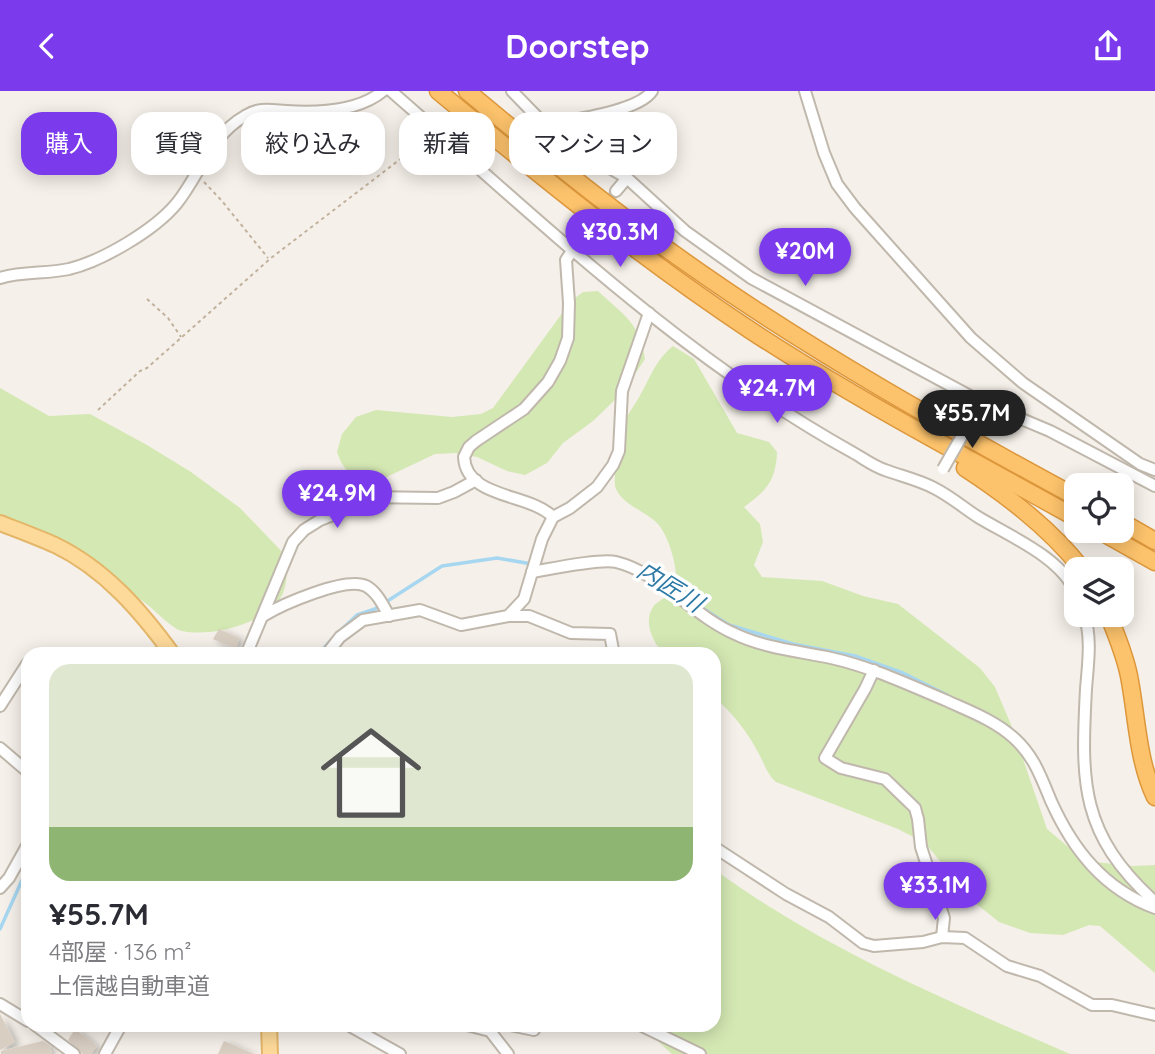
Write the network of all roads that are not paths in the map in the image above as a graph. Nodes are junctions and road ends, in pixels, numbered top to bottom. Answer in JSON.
{"nodes":[{"id":1,"x":383,"y":91,"type":"edge"},
{"id":2,"x":391,"y":91,"type":"edge"},
{"id":3,"x":438,"y":91,"type":"edge"},
{"id":4,"x":467,"y":91,"type":"edge"},
{"id":5,"x":512,"y":91,"type":"edge"},
{"id":6,"x":652,"y":91,"type":"edge"},
{"id":7,"x":805,"y":91,"type":"edge"},
{"id":8,"x":532,"y":112,"type":"edge"},
{"id":9,"x":603,"y":112,"type":"edge"},
{"id":10,"x":621,"y":175,"type":"edge"},
{"id":11,"x":626,"y":178,"type":"junction"},
{"id":12,"x":616,"y":191,"type":"tunnel mouth"},
{"id":13,"x":582,"y":236,"type":"tunnel mouth"},
{"id":14,"x":572,"y":249,"type":"junction"},
{"id":15,"x":0,"y":278,"type":"edge"},
{"id":16,"x":649,"y":313,"type":"junction"},
{"id":17,"x":751,"y":330,"type":"junction"},
{"id":18,"x":981,"y":403,"type":"junction"},
{"id":19,"x":1155,"y":470,"type":"edge"},
{"id":20,"x":476,"y":480,"type":"junction"},
{"id":21,"x":1155,"y":486,"type":"edge"},
{"id":22,"x":934,"y":487,"type":"junction"},
{"id":23,"x":1064,"y":491,"type":"edge"},
{"id":24,"x":1064,"y":511,"type":"edge"},
{"id":25,"x":553,"y":517,"type":"junction"},
{"id":26,"x":0,"y":523,"type":"edge"},
{"id":27,"x":1134,"y":525,"type":"edge"},
{"id":28,"x":1134,"y":528,"type":"edge"},
{"id":29,"x":1155,"y":534,"type":"edge"},
{"id":30,"x":1155,"y":541,"type":"edge"},
{"id":31,"x":1121,"y":543,"type":"edge"},
{"id":32,"x":1071,"y":557,"type":"edge"},
{"id":33,"x":1155,"y":562,"type":"edge"},
{"id":34,"x":532,"y":572,"type":"junction"},
{"id":35,"x":1064,"y":574,"type":"edge"},
{"id":36,"x":263,"y":616,"type":"junction"},
{"id":37,"x":388,"y":616,"type":"junction"},
{"id":38,"x":508,"y":616,"type":"junction"},
{"id":39,"x":1086,"y":627,"type":"edge"},
{"id":40,"x":1112,"y":627,"type":"edge"},
{"id":41,"x":167,"y":647,"type":"edge"},
{"id":42,"x":249,"y":647,"type":"edge"},
{"id":43,"x":332,"y":647,"type":"edge"},
{"id":44,"x":612,"y":647,"type":"edge"},
{"id":45,"x":874,"y":670,"type":"junction"},
{"id":46,"x":21,"y":673,"type":"edge"},
{"id":47,"x":0,"y":706,"type":"edge"},
{"id":48,"x":0,"y":748,"type":"edge"},
{"id":49,"x":21,"y":766,"type":"edge"},
{"id":50,"x":1155,"y":797,"type":"edge"},
{"id":51,"x":721,"y":852,"type":"edge"},
{"id":52,"x":21,"y":857,"type":"edge"},
{"id":53,"x":0,"y":888,"type":"edge"},
{"id":54,"x":1155,"y":902,"type":"edge"},
{"id":55,"x":1155,"y":908,"type":"edge"},
{"id":56,"x":942,"y":937,"type":"junction"},
{"id":57,"x":0,"y":1004,"type":"edge"},
{"id":58,"x":1155,"y":1015,"type":"edge"},
{"id":59,"x":21,"y":1017,"type":"edge"},
{"id":60,"x":44,"y":1032,"type":"edge"},
{"id":61,"x":117,"y":1032,"type":"edge"},
{"id":62,"x":269,"y":1032,"type":"edge"},
{"id":63,"x":361,"y":1032,"type":"edge"},
{"id":64,"x":491,"y":1032,"type":"edge"},
{"id":65,"x":654,"y":1032,"type":"edge"},
{"id":66,"x":74,"y":1054,"type":"edge"},
{"id":67,"x":105,"y":1054,"type":"edge"},
{"id":68,"x":270,"y":1054,"type":"edge"},
{"id":69,"x":400,"y":1054,"type":"edge"},
{"id":70,"x":508,"y":1054,"type":"edge"},
{"id":71,"x":700,"y":1054,"type":"edge"}],
"edges":[{"from":1,"to":15,"type":"street"},
{"from":2,"to":14,"type":"street"},
{"from":3,"to":17,"type":"highway"},
{"from":4,"to":23,"type":"highway"},
{"from":5,"to":8,"type":"street"},
{"from":6,"to":9,"type":"street"},
{"from":7,"to":19,"type":"street"},
{"from":10,"to":11,"type":"street"},
{"from":11,"to":12,"type":"street"},
{"from":11,"to":18,"type":"street"},
{"from":13,"to":14,"type":"street"},
{"from":14,"to":16,"type":"street"},
{"from":14,"to":20,"type":"street"},
{"from":16,"to":22,"type":"street"},
{"from":16,"to":25,"type":"street"},
{"from":17,"to":24,"type":"highway"},
{"from":17,"to":32,"type":"highway"},
{"from":18,"to":21,"type":"street"},
{"from":18,"to":22,"type":"street","bridge":true},
{"from":20,"to":25,"type":"street"},
{"from":20,"to":36,"type":"street"},
{"from":22,"to":35,"type":"street"},
{"from":25,"to":34,"type":"street"},
{"from":26,"to":41,"type":"main road"},
{"from":27,"to":29,"type":"highway"},
{"from":28,"to":30,"type":"highway"},
{"from":31,"to":33,"type":"highway"},
{"from":34,"to":38,"type":"street"},
{"from":34,"to":45,"type":"street"},
{"from":36,"to":37,"type":"street"},
{"from":36,"to":42,"type":"street"},
{"from":37,"to":38,"type":"street"},
{"from":37,"to":43,"type":"street"},
{"from":38,"to":44,"type":"street"},
{"from":39,"to":54,"type":"street"},
{"from":40,"to":50,"type":"highway"},
{"from":45,"to":55,"type":"street"},
{"from":45,"to":56,"type":"street"},
{"from":46,"to":47,"type":"street"},
{"from":48,"to":49,"type":"street"},
{"from":51,"to":56,"type":"street"},
{"from":52,"to":53,"type":"street"},
{"from":56,"to":58,"type":"street"},
{"from":57,"to":59,"type":"street"},
{"from":60,"to":66,"type":"street"},
{"from":61,"to":67,"type":"street"},
{"from":62,"to":68,"type":"main road"},
{"from":63,"to":69,"type":"street"},
{"from":64,"to":70,"type":"street"},
{"from":65,"to":71,"type":"street"}]}
